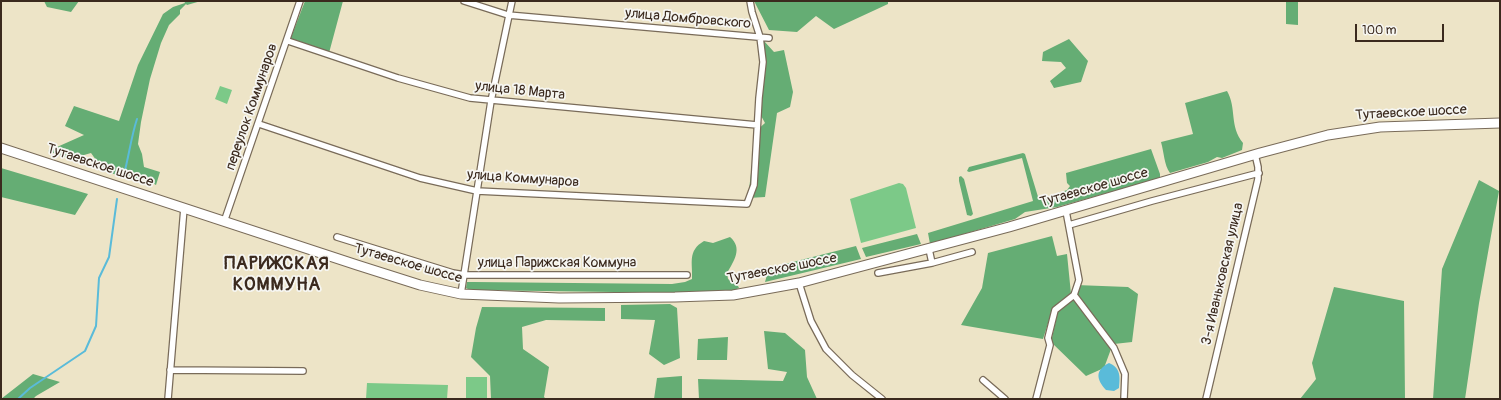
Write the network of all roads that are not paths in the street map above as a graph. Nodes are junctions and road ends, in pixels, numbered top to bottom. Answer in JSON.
{"nodes":[{"id":1,"x":300,"y":1,"type":"edge"},
{"id":2,"x":464,"y":1,"type":"edge"},
{"id":3,"x":512,"y":1,"type":"edge"},
{"id":4,"x":750,"y":1,"type":"edge"},
{"id":5,"x":508,"y":15,"type":"junction"},
{"id":6,"x":760,"y":37,"type":"junction"},
{"id":7,"x":769,"y":38,"type":"dead end"},
{"id":8,"x":288,"y":41,"type":"junction"},
{"id":9,"x":491,"y":101,"type":"junction"},
{"id":10,"x":1500,"y":123,"type":"edge"},
{"id":11,"x":259,"y":124,"type":"junction"},
{"id":12,"x":757,"y":125,"type":"junction"},
{"id":13,"x":1,"y":148,"type":"edge"},
{"id":14,"x":1255,"y":154,"type":"junction"},
{"id":15,"x":1258,"y":173,"type":"junction"},
{"id":16,"x":477,"y":191,"type":"junction"},
{"id":17,"x":184,"y":208,"type":"junction"},
{"id":18,"x":1066,"y":211,"type":"junction"},
{"id":19,"x":224,"y":222,"type":"junction"},
{"id":20,"x":1069,"y":225,"type":"junction"},
{"id":21,"x":337,"y":237,"type":"dead end"},
{"id":22,"x":929,"y":249,"type":"junction"},
{"id":23,"x":972,"y":252,"type":"dead end"},
{"id":24,"x":932,"y":263,"type":"junction"},
{"id":25,"x":878,"y":273,"type":"dead end"},
{"id":26,"x":464,"y":275,"type":"junction"},
{"id":27,"x":687,"y":275,"type":"dead end"},
{"id":28,"x":799,"y":283,"type":"junction"},
{"id":29,"x":461,"y":294,"type":"junction"},
{"id":30,"x":1074,"y":295,"type":"junction"},
{"id":31,"x":170,"y":370,"type":"junction"},
{"id":32,"x":302,"y":371,"type":"dead end"},
{"id":33,"x":983,"y":380,"type":"dead end"},
{"id":34,"x":168,"y":399,"type":"edge"},
{"id":35,"x":882,"y":399,"type":"edge"},
{"id":36,"x":1005,"y":399,"type":"edge"},
{"id":37,"x":1036,"y":399,"type":"edge"},
{"id":38,"x":1124,"y":399,"type":"edge"},
{"id":39,"x":1206,"y":399,"type":"edge"}],
"edges":[{"from":1,"to":8,"type":"street","name":"переулок Коммунаров"},
{"from":2,"to":5,"type":"street","name":"улица Домбровского"},
{"from":3,"to":5,"type":"street"},
{"from":4,"to":6,"type":"street"},
{"from":5,"to":6,"type":"street","name":"улица Домбровского"},
{"from":5,"to":9,"type":"street"},
{"from":6,"to":7,"type":"street","name":"улица Домбровского"},
{"from":6,"to":12,"type":"street"},
{"from":8,"to":9,"type":"street","name":"улица 18 Марта"},
{"from":8,"to":11,"type":"street","name":"переулок Коммунаров"},
{"from":9,"to":12,"type":"street","name":"улица 18 Марта"},
{"from":9,"to":16,"type":"street"},
{"from":10,"to":14,"type":"main road","name":"Тутаевское шоссе"},
{"from":11,"to":16,"type":"street","name":"улица Коммунаров"},
{"from":11,"to":19,"type":"street","name":"переулок Коммунаров"},
{"from":12,"to":16,"type":"street","name":"улица Коммунаров"},
{"from":13,"to":17,"type":"main road","name":"Тутаевское шоссе"},
{"from":14,"to":15,"type":"street","name":"3-я Иваньковская улица"},
{"from":14,"to":18,"type":"main road","name":"Тутаевское шоссе"},
{"from":15,"to":20,"type":"street"},
{"from":15,"to":39,"type":"street","name":"3-я Иваньковская улица"},
{"from":16,"to":26,"type":"street"},
{"from":17,"to":19,"type":"main road","name":"Тутаевское шоссе"},
{"from":17,"to":31,"type":"street"},
{"from":18,"to":20,"type":"street"},
{"from":18,"to":22,"type":"main road","name":"Тутаевское шоссе"},
{"from":19,"to":29,"type":"main road","name":"Тутаевское шоссе"},
{"from":20,"to":30,"type":"street"},
{"from":21,"to":26,"type":"street","name":"улица Парижская Коммуна"},
{"from":22,"to":24,"type":"street"},
{"from":22,"to":28,"type":"main road","name":"Тутаевское шоссе"},
{"from":23,"to":24,"type":"street"},
{"from":24,"to":25,"type":"street"},
{"from":26,"to":27,"type":"street","name":"улица Парижская Коммуна"},
{"from":26,"to":29,"type":"street"},
{"from":28,"to":29,"type":"main road","name":"Тутаевское шоссе"},
{"from":28,"to":35,"type":"street"},
{"from":30,"to":37,"type":"street"},
{"from":30,"to":38,"type":"street"},
{"from":31,"to":32,"type":"street"},
{"from":31,"to":34,"type":"street"},
{"from":33,"to":36,"type":"street"}]}
